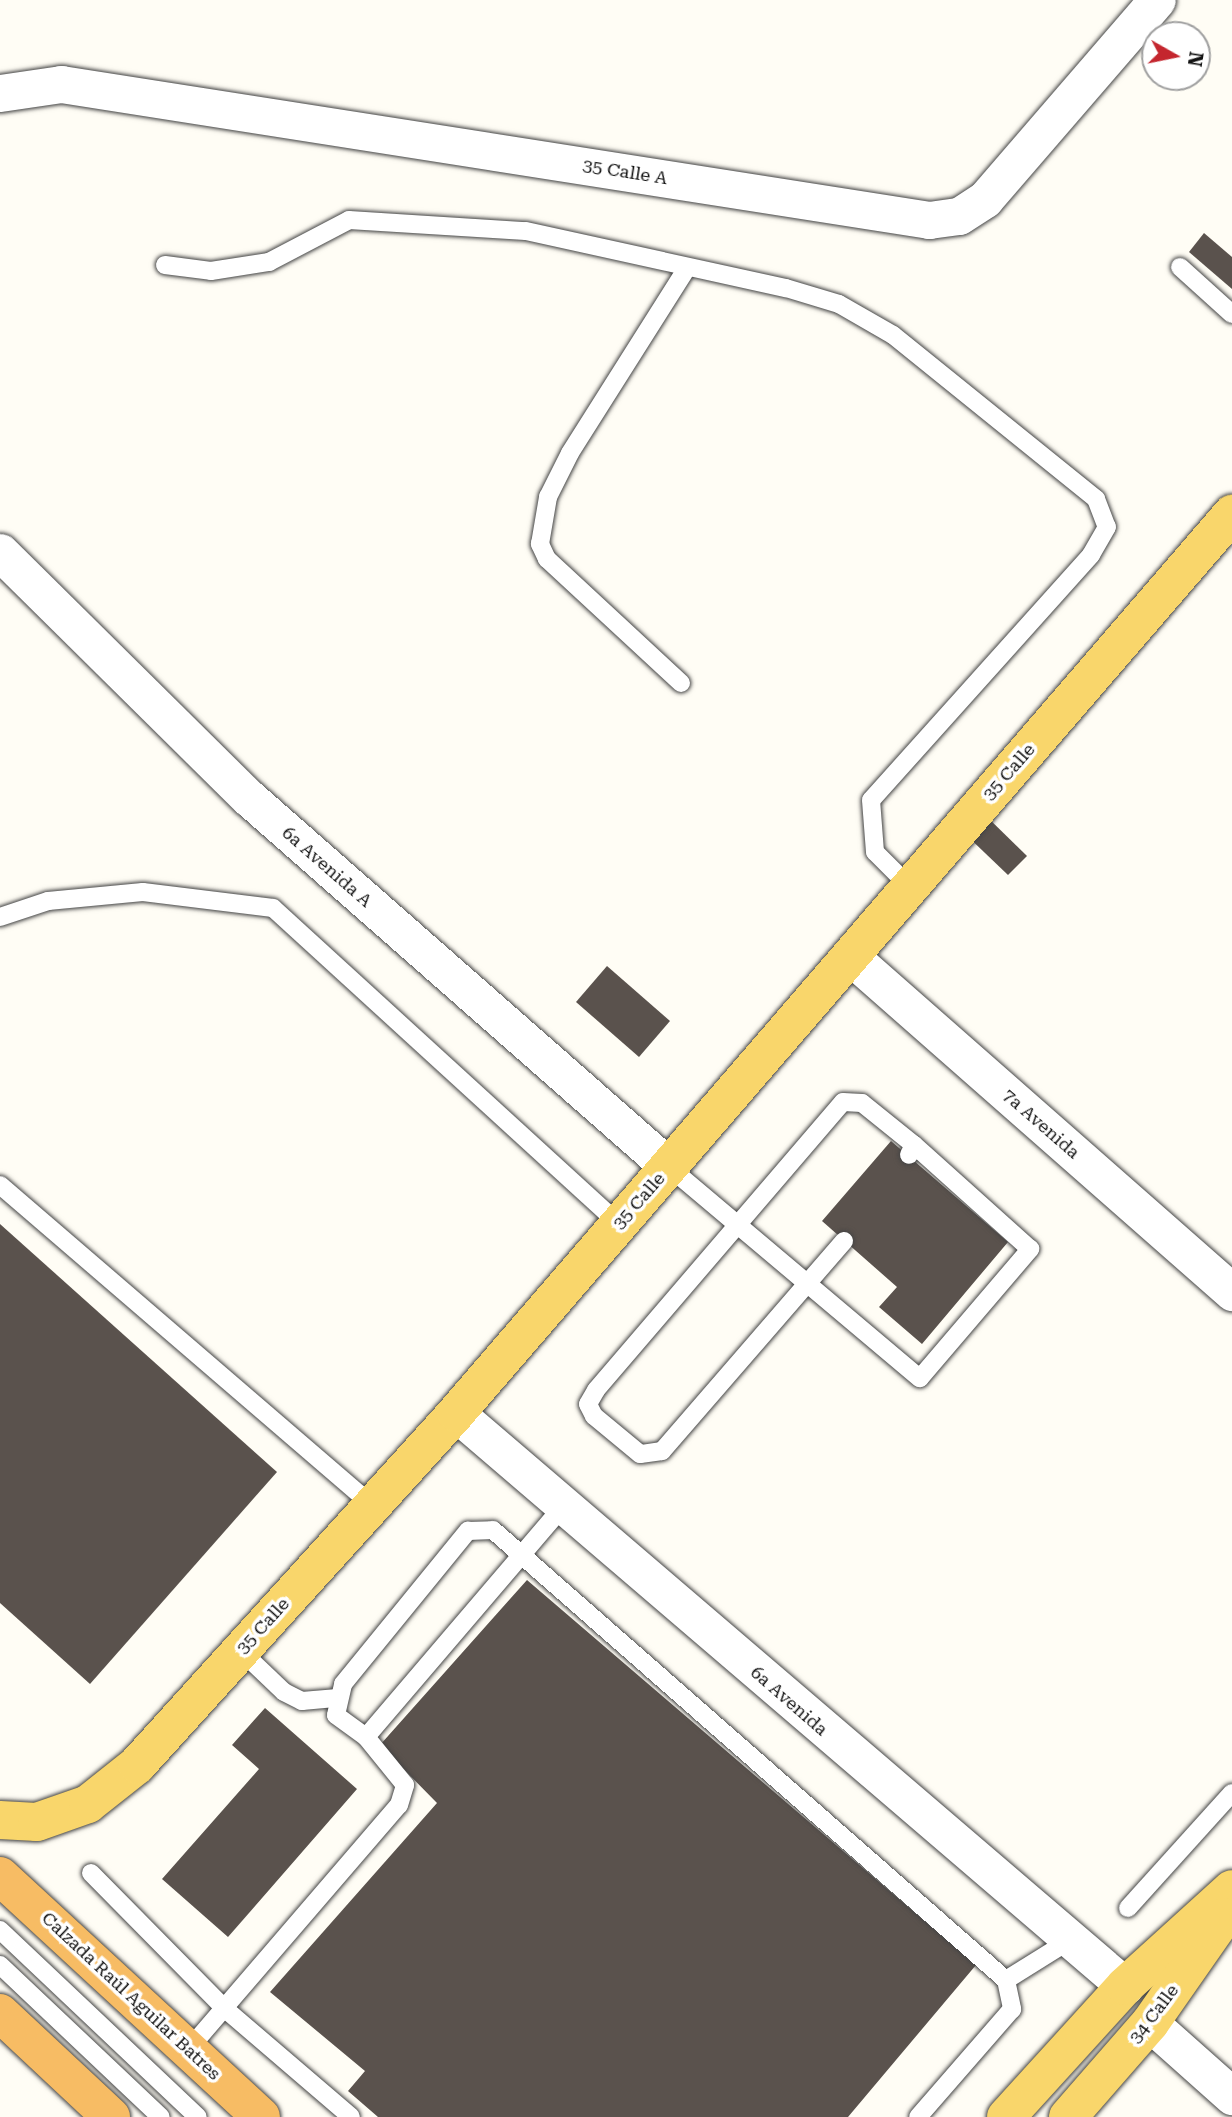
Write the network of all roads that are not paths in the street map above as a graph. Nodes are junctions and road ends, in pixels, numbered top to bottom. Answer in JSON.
{"nodes":[{"id":1,"x":1157,"y":0,"type":"edge"},
{"id":2,"x":0,"y":93,"type":"edge"},
{"id":3,"x":165,"y":265,"type":"dead end"},
{"id":4,"x":1180,"y":267,"type":"dead end"},
{"id":5,"x":687,"y":268,"type":"junction"},
{"id":6,"x":1232,"y":314,"type":"edge"},
{"id":7,"x":1232,"y":514,"type":"edge"},
{"id":8,"x":0,"y":552,"type":"edge"},
{"id":9,"x":681,"y":683,"type":"dead end"},
{"id":10,"x":910,"y":887,"type":"junction"},
{"id":11,"x":0,"y":917,"type":"edge"},
{"id":12,"x":850,"y":957,"type":"junction"},
{"id":13,"x":669,"y":1167,"type":"junction"},
{"id":14,"x":0,"y":1185,"type":"edge"},
{"id":15,"x":619,"y":1224,"type":"junction"},
{"id":16,"x":742,"y":1224,"type":"junction"},
{"id":17,"x":844,"y":1241,"type":"dead end"},
{"id":18,"x":809,"y":1282,"type":"junction"},
{"id":19,"x":1232,"y":1292,"type":"edge"},
{"id":20,"x":456,"y":1413,"type":"junction"},
{"id":21,"x":373,"y":1506,"type":"junction"},
{"id":22,"x":563,"y":1506,"type":"junction"},
{"id":23,"x":525,"y":1552,"type":"junction"},
{"id":24,"x":241,"y":1651,"type":"junction"},
{"id":25,"x":335,"y":1698,"type":"junction"},
{"id":26,"x":366,"y":1737,"type":"junction"},
{"id":27,"x":1232,"y":1793,"type":"edge"},
{"id":28,"x":0,"y":1819,"type":"edge"},
{"id":29,"x":91,"y":1873,"type":"dead end"},
{"id":30,"x":0,"y":1876,"type":"edge"},
{"id":31,"x":1232,"y":1889,"type":"edge"},
{"id":32,"x":1232,"y":1906,"type":"edge"},
{"id":33,"x":1128,"y":1908,"type":"dead end"},
{"id":34,"x":0,"y":1930,"type":"edge"},
{"id":35,"x":1067,"y":1942,"type":"junction"},
{"id":36,"x":0,"y":1965,"type":"edge"},
{"id":37,"x":1006,"y":1980,"type":"junction"},
{"id":38,"x":1125,"y":1986,"type":"junction"},
{"id":39,"x":224,"y":2008,"type":"junction"},
{"id":40,"x":0,"y":2013,"type":"edge"},
{"id":41,"x":1150,"y":2023,"type":"junction"},
{"id":42,"x":188,"y":2050,"type":"junction"},
{"id":43,"x":1232,"y":2096,"type":"edge"},
{"id":44,"x":111,"y":2117,"type":"edge"},
{"id":45,"x":161,"y":2117,"type":"edge"},
{"id":46,"x":198,"y":2117,"type":"edge"},
{"id":47,"x":261,"y":2117,"type":"edge"},
{"id":48,"x":351,"y":2117,"type":"edge"},
{"id":49,"x":918,"y":2117,"type":"edge"},
{"id":50,"x":1006,"y":2117,"type":"edge"},
{"id":51,"x":1069,"y":2117,"type":"edge"}],
"edges":[{"from":1,"to":2,"type":"street","name":"35 Calle A"},
{"from":3,"to":5,"type":"lane"},
{"from":4,"to":6,"type":"lane"},
{"from":5,"to":9,"type":"lane"},
{"from":5,"to":10,"type":"lane"},
{"from":7,"to":10,"type":"main road","name":"35 Calle"},
{"from":8,"to":13,"type":"street","name":"6a Avenida A"},
{"from":10,"to":12,"type":"main road","name":"35 Calle"},
{"from":11,"to":15,"type":"lane"},
{"from":12,"to":13,"type":"main road","name":"35 Calle"},
{"from":12,"to":19,"type":"street","name":"7a Avenida"},
{"from":13,"to":15,"type":"main road","name":"35 Calle"},
{"from":13,"to":16,"type":"lane"},
{"from":14,"to":21,"type":"lane"},
{"from":15,"to":20,"type":"main road","name":"35 Calle"},
{"from":16,"to":18,"type":"lane"},
{"from":16,"to":18,"type":"lane"},
{"from":16,"to":18,"type":"lane"},
{"from":17,"to":18,"type":"lane"},
{"from":20,"to":21,"type":"main road","name":"35 Calle"},
{"from":20,"to":22,"type":"street","name":"6a Avenida"},
{"from":21,"to":24,"type":"main road","name":"35 Calle"},
{"from":22,"to":23,"type":"lane"},
{"from":22,"to":35,"type":"street","name":"6a Avenida"},
{"from":23,"to":25,"type":"lane"},
{"from":23,"to":26,"type":"lane"},
{"from":23,"to":37,"type":"lane"},
{"from":24,"to":25,"type":"lane"},
{"from":24,"to":28,"type":"main road","name":"35 Calle"},
{"from":25,"to":26,"type":"lane"},
{"from":26,"to":39,"type":"lane"},
{"from":27,"to":33,"type":"lane"},
{"from":29,"to":39,"type":"lane"},
{"from":30,"to":42,"type":"highway","name":"Calzada Raúl Aguilar Batres"},
{"from":31,"to":38,"type":"main road"},
{"from":32,"to":41,"type":"main road","name":"34 Calle"},
{"from":34,"to":46,"type":"lane"},
{"from":35,"to":37,"type":"lane"},
{"from":35,"to":38,"type":"street","name":"6a Avenida"},
{"from":36,"to":45,"type":"lane"},
{"from":37,"to":49,"type":"lane"},
{"from":38,"to":50,"type":"main road"},
{"from":39,"to":42,"type":"lane"},
{"from":39,"to":48,"type":"lane"},
{"from":40,"to":44,"type":"highway"},
{"from":41,"to":43,"type":"street"},
{"from":41,"to":51,"type":"main road","name":"34 Calle"},
{"from":42,"to":47,"type":"highway","name":"Calzada Raúl Aguilar Batres"}]}
